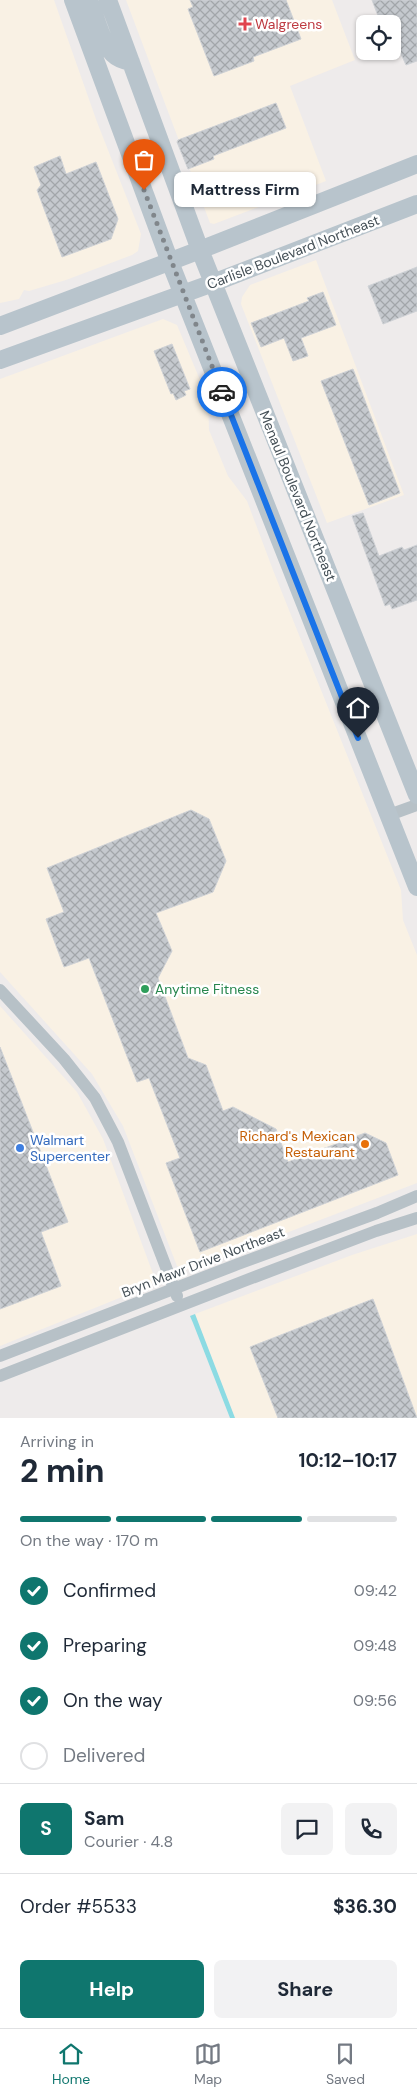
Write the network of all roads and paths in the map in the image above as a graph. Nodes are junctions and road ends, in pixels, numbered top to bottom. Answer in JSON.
{"nodes":[{"id":1,"x":73,"y":0,"type":"edge"},
{"id":2,"x":89,"y":0,"type":"edge"},
{"id":3,"x":108,"y":0,"type":"edge"},
{"id":4,"x":131,"y":62,"type":"junction"},
{"id":5,"x":417,"y":164,"type":"edge"},
{"id":6,"x":417,"y":204,"type":"edge"},
{"id":7,"x":200,"y":250,"type":"junction"},
{"id":8,"x":170,"y":262,"type":"junction"},
{"id":9,"x":213,"y":283,"type":"junction"},
{"id":10,"x":183,"y":293,"type":"junction"},
{"id":11,"x":0,"y":326,"type":"edge"},
{"id":12,"x":0,"y":360,"type":"edge"},
{"id":13,"x":417,"y":795,"type":"edge"},
{"id":14,"x":417,"y":805,"type":"edge"},
{"id":15,"x":388,"y":815,"type":"junction"},
{"id":16,"x":417,"y":888,"type":"edge"},
{"id":17,"x":0,"y":990,"type":"edge"},
{"id":18,"x":417,"y":1196,"type":"edge"},
{"id":19,"x":417,"y":1218,"type":"edge"},
{"id":20,"x":175,"y":1288,"type":"junction"},
{"id":21,"x":181,"y":1305,"type":"junction"},
{"id":22,"x":0,"y":1356,"type":"edge"},
{"id":23,"x":0,"y":1376,"type":"edge"}],
"edges":[{"from":1,"to":8,"type":"main road"},
{"from":2,"to":4,"type":"main road"},
{"from":3,"to":4,"type":"main road","name":"Menaul Boulevard Northeast"},
{"from":4,"to":7,"type":"main road","name":"Menaul Boulevard Northeast"},
{"from":5,"to":7,"type":"main road"},
{"from":6,"to":9,"type":"main road","name":"Carlisle Boulevard Northeast"},
{"from":7,"to":8,"type":"main road"},
{"from":7,"to":9,"type":"main road","name":"Menaul Boulevard Northeast"},
{"from":8,"to":10,"type":"main road"},
{"from":8,"to":11,"type":"main road"},
{"from":9,"to":10,"type":"main road","name":"Carlisle Boulevard Northeast"},
{"from":9,"to":13,"type":"main road","name":"Menaul Boulevard Northeast"},
{"from":10,"to":12,"type":"main road","name":"Carlisle Boulevard Northeast"},
{"from":10,"to":15,"type":"main road"},
{"from":14,"to":15,"type":"street"},
{"from":15,"to":16,"type":"main road"},
{"from":17,"to":20,"type":"street"},
{"from":18,"to":20,"type":"street","name":"Bryn Mawr Drive Northeast"},
{"from":19,"to":21,"type":"street"},
{"from":20,"to":21,"type":"street"},
{"from":20,"to":22,"type":"street","name":"Bryn Mawr Drive Northeast"},
{"from":21,"to":23,"type":"street"}]}
